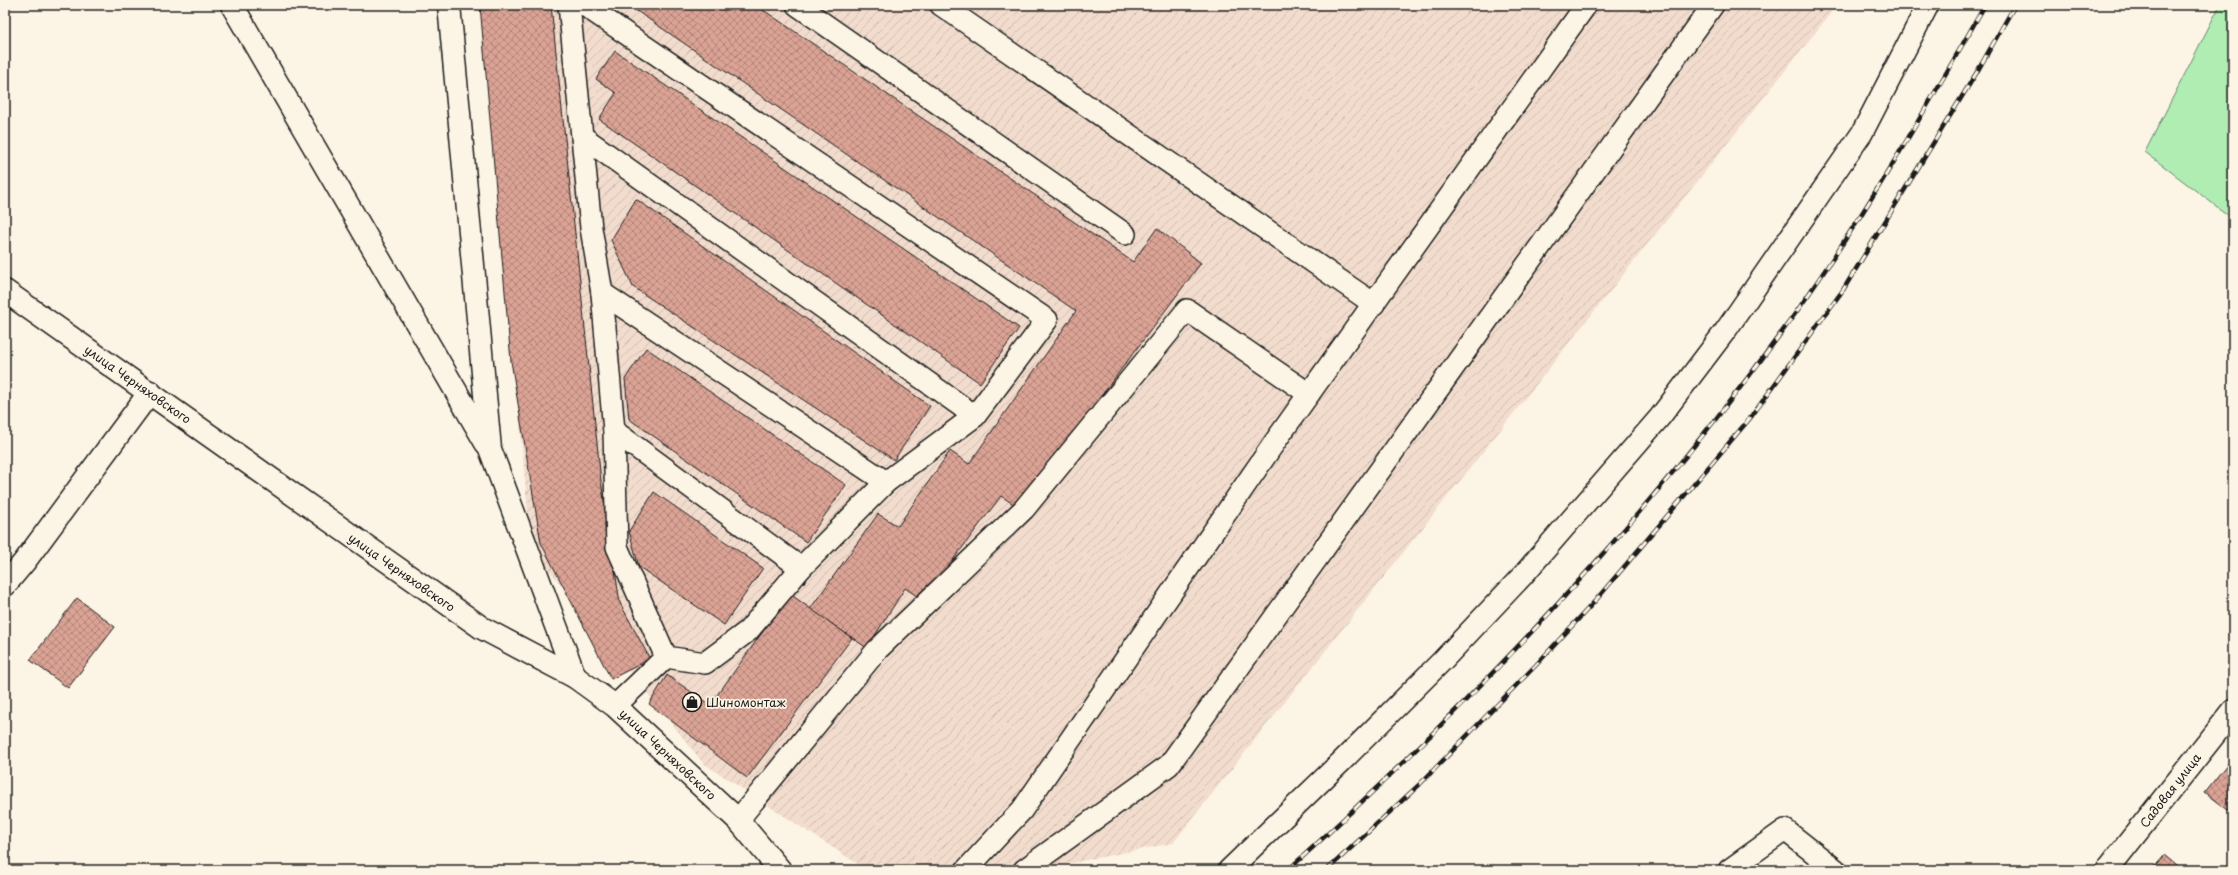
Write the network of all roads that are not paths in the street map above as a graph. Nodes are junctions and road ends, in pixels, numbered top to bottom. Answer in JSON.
{"nodes":[{"id":1,"x":232,"y":5,"type":"edge"},
{"id":2,"x":449,"y":5,"type":"edge"},
{"id":3,"x":569,"y":5,"type":"edge"},
{"id":4,"x":584,"y":5,"type":"edge"},
{"id":5,"x":797,"y":5,"type":"edge"},
{"id":6,"x":941,"y":5,"type":"edge"},
{"id":7,"x":1586,"y":5,"type":"edge"},
{"id":8,"x":1713,"y":5,"type":"edge"},
{"id":9,"x":1928,"y":5,"type":"edge"},
{"id":10,"x":583,"y":137,"type":"junction"},
{"id":11,"x":1125,"y":234,"type":"dead end"},
{"id":12,"x":5,"y":291,"type":"edge"},
{"id":13,"x":602,"y":293,"type":"junction"},
{"id":14,"x":1374,"y":304,"type":"junction"},
{"id":15,"x":150,"y":392,"type":"junction"},
{"id":16,"x":1309,"y":394,"type":"junction"},
{"id":17,"x":975,"y":416,"type":"junction"},
{"id":18,"x":614,"y":431,"type":"junction"},
{"id":19,"x":490,"y":449,"type":"junction"},
{"id":20,"x":886,"y":482,"type":"junction"},
{"id":21,"x":801,"y":568,"type":"junction"},
{"id":22,"x":5,"y":585,"type":"edge"},
{"id":23,"x":666,"y":657,"type":"junction"},
{"id":24,"x":575,"y":677,"type":"junction"},
{"id":25,"x":615,"y":706,"type":"junction"},
{"id":26,"x":2233,"y":711,"type":"edge"},
{"id":27,"x":738,"y":820,"type":"junction"},
{"id":28,"x":780,"y":870,"type":"edge"},
{"id":29,"x":966,"y":870,"type":"edge"},
{"id":30,"x":1024,"y":870,"type":"edge"},
{"id":31,"x":1229,"y":870,"type":"edge"},
{"id":32,"x":1729,"y":870,"type":"edge"},
{"id":33,"x":1836,"y":870,"type":"edge"},
{"id":34,"x":2107,"y":870,"type":"edge"}],
"edges":[{"from":1,"to":19,"type":"street"},
{"from":2,"to":19,"type":"street"},
{"from":3,"to":10,"type":"lane"},
{"from":4,"to":17,"type":"lane"},
{"from":5,"to":11,"type":"lane"},
{"from":6,"to":14,"type":"lane"},
{"from":7,"to":14,"type":"lane"},
{"from":8,"to":30,"type":"lane"},
{"from":9,"to":31,"type":"lane"},
{"from":10,"to":13,"type":"lane"},
{"from":10,"to":17,"type":"lane"},
{"from":12,"to":15,"type":"street","name":"улица Черняховского"},
{"from":13,"to":18,"type":"lane"},
{"from":13,"to":20,"type":"lane"},
{"from":14,"to":16,"type":"lane"},
{"from":15,"to":22,"type":"street"},
{"from":15,"to":24,"type":"street","name":"улица Черняховского"},
{"from":16,"to":27,"type":"lane"},
{"from":16,"to":29,"type":"lane"},
{"from":17,"to":20,"type":"lane"},
{"from":18,"to":21,"type":"lane"},
{"from":18,"to":23,"type":"lane"},
{"from":19,"to":24,"type":"street"},
{"from":20,"to":21,"type":"lane"},
{"from":21,"to":23,"type":"lane"},
{"from":23,"to":25,"type":"lane"},
{"from":24,"to":25,"type":"street","name":"улица Черняховского"},
{"from":25,"to":27,"type":"street","name":"улица Черняховского"},
{"from":26,"to":34,"type":"street","name":"Садовая улица"},
{"from":27,"to":28,"type":"street","name":"улица Черняховского"},
{"from":32,"to":33,"type":"lane"}]}
